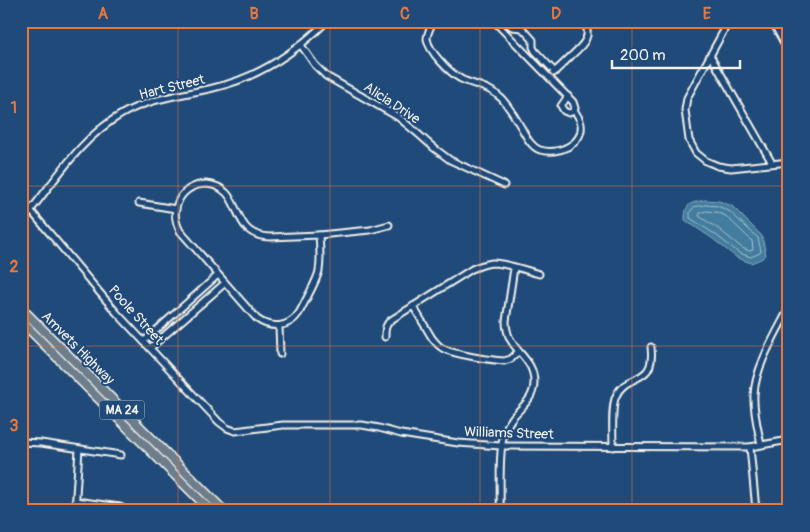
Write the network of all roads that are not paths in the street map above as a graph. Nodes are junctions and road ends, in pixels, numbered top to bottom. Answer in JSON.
{"nodes":[{"id":1,"x":327,"y":21,"type":"edge"},
{"id":2,"x":433,"y":21,"type":"edge"},
{"id":3,"x":494,"y":21,"type":"edge"},
{"id":4,"x":504,"y":21,"type":"edge"},
{"id":5,"x":583,"y":21,"type":"edge"},
{"id":6,"x":729,"y":21,"type":"edge"},
{"id":7,"x":772,"y":21,"type":"edge"},
{"id":8,"x":301,"y":45,"type":"junction"},
{"id":9,"x":789,"y":52,"type":"edge"},
{"id":10,"x":710,"y":55,"type":"junction"},
{"id":11,"x":555,"y":72,"type":"junction"},
{"id":12,"x":549,"y":77,"type":"junction"},
{"id":13,"x":568,"y":96,"type":"junction"},
{"id":14,"x":574,"y":110,"type":"junction"},
{"id":15,"x":789,"y":162,"type":"edge"},
{"id":16,"x":772,"y":163,"type":"junction"},
{"id":17,"x":504,"y":185,"type":"dead end"},
{"id":18,"x":139,"y":203,"type":"dead end"},
{"id":19,"x":176,"y":208,"type":"junction"},
{"id":20,"x":31,"y":211,"type":"junction"},
{"id":21,"x":21,"y":222,"type":"edge"},
{"id":22,"x":389,"y":225,"type":"dead end"},
{"id":23,"x":319,"y":235,"type":"junction"},
{"id":24,"x":514,"y":268,"type":"junction"},
{"id":25,"x":539,"y":274,"type":"dead end"},
{"id":26,"x":218,"y":276,"type":"junction"},
{"id":27,"x":225,"y":283,"type":"junction"},
{"id":28,"x":413,"y":306,"type":"junction"},
{"id":29,"x":21,"y":308,"type":"edge"},
{"id":30,"x":789,"y":308,"type":"edge"},
{"id":31,"x":21,"y":320,"type":"edge"},
{"id":32,"x":279,"y":326,"type":"junction"},
{"id":33,"x":385,"y":337,"type":"dead end"},
{"id":34,"x":144,"y":341,"type":"junction"},
{"id":35,"x":651,"y":347,"type":"dead end"},
{"id":36,"x":150,"y":348,"type":"junction"},
{"id":37,"x":518,"y":352,"type":"junction"},
{"id":38,"x":280,"y":354,"type":"dead end"},
{"id":39,"x":230,"y":430,"type":"joint"},
{"id":40,"x":789,"y":440,"type":"edge"},
{"id":41,"x":21,"y":442,"type":"edge"},
{"id":42,"x":761,"y":445,"type":"junction"},
{"id":43,"x":501,"y":446,"type":"junction"},
{"id":44,"x":613,"y":446,"type":"junction"},
{"id":45,"x":750,"y":447,"type":"junction"},
{"id":46,"x":79,"y":449,"type":"junction"},
{"id":47,"x":121,"y":455,"type":"dead end"},
{"id":48,"x":76,"y":501,"type":"junction"},
{"id":49,"x":756,"y":510,"type":"edge"},
{"id":50,"x":75,"y":511,"type":"edge"},
{"id":51,"x":128,"y":511,"type":"edge"},
{"id":52,"x":211,"y":511,"type":"edge"},
{"id":53,"x":224,"y":511,"type":"edge"},
{"id":54,"x":500,"y":511,"type":"edge"},
{"id":55,"x":714,"y":511,"type":"edge"},
{"id":56,"x":789,"y":511,"type":"edge"}],
"edges":[{"from":1,"to":8,"type":"street","name":"Hart Street"},
{"from":2,"to":14,"type":"street"},
{"from":3,"to":12,"type":"street"},
{"from":4,"to":11,"type":"street"},
{"from":5,"to":11,"type":"street"},
{"from":6,"to":10,"type":"street"},
{"from":7,"to":9,"type":"street"},
{"from":8,"to":17,"type":"street","name":"Alicia Drive"},
{"from":8,"to":20,"type":"street","name":"Hart Street"},
{"from":10,"to":16,"type":"street"},
{"from":10,"to":16,"type":"street"},
{"from":11,"to":12,"type":"street"},
{"from":12,"to":13,"type":"street"},
{"from":13,"to":14,"type":"street"},
{"from":13,"to":14,"type":"street"},
{"from":15,"to":16,"type":"street"},
{"from":18,"to":19,"type":"street"},
{"from":19,"to":23,"type":"street"},
{"from":19,"to":26,"type":"street"},
{"from":20,"to":21,"type":"street","name":"Hart Street"},
{"from":20,"to":34,"type":"street","name":"Poole Street"},
{"from":22,"to":23,"type":"street"},
{"from":23,"to":32,"type":"street"},
{"from":24,"to":25,"type":"street"},
{"from":24,"to":28,"type":"street"},
{"from":24,"to":37,"type":"street"},
{"from":26,"to":27,"type":"street"},
{"from":26,"to":34,"type":"street"},
{"from":27,"to":32,"type":"street"},
{"from":27,"to":36,"type":"street"},
{"from":28,"to":33,"type":"street"},
{"from":28,"to":37,"type":"street"},
{"from":29,"to":53,"type":"highway","name":"Amvets Highway","number":"MA 24"},
{"from":30,"to":42,"type":"street"},
{"from":31,"to":52,"type":"highway","name":"Amvets Highway","number":"MA 24"},
{"from":32,"to":38,"type":"street"},
{"from":34,"to":36,"type":"street","name":"Poole Street"},
{"from":35,"to":44,"type":"street"},
{"from":36,"to":39,"type":"street","name":"Poole Street"},
{"from":37,"to":43,"type":"street"},
{"from":39,"to":43,"type":"street","name":"Williams Street"},
{"from":40,"to":42,"type":"street","name":"Williams Street"},
{"from":41,"to":46,"type":"street"},
{"from":42,"to":45,"type":"street","name":"Williams Street"},
{"from":43,"to":44,"type":"street","name":"Williams Street"},
{"from":43,"to":54,"type":"street"},
{"from":44,"to":45,"type":"street","name":"Williams Street"},
{"from":45,"to":49,"type":"street"},
{"from":46,"to":47,"type":"street"},
{"from":46,"to":48,"type":"street"},
{"from":48,"to":50,"type":"street"},
{"from":48,"to":51,"type":"street"},
{"from":49,"to":55,"type":"street"},
{"from":49,"to":56,"type":"street"}]}
